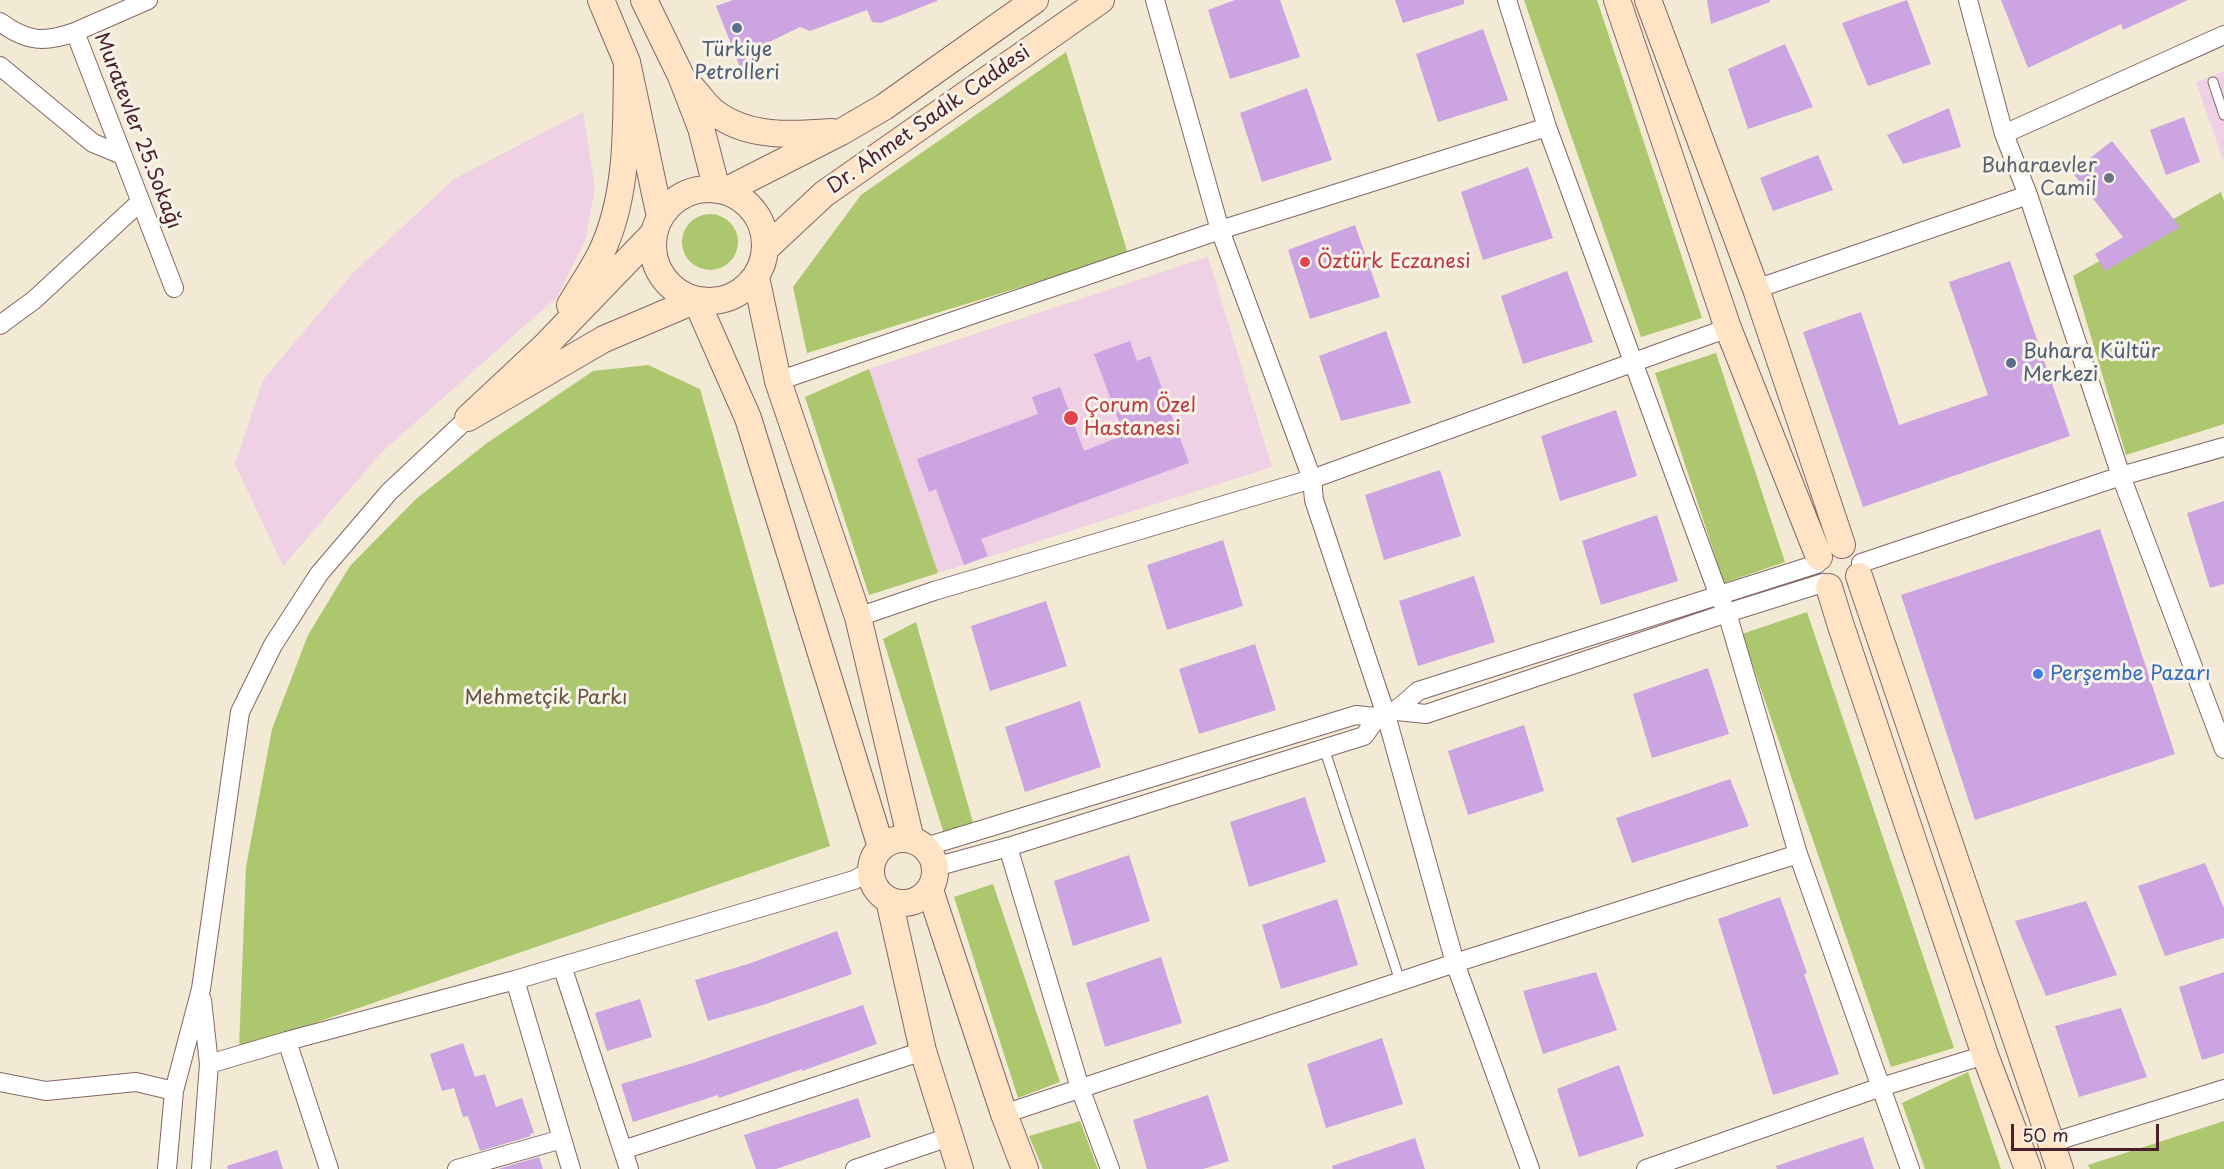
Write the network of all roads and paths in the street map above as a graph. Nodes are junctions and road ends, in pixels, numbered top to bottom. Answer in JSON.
{"nodes":[{"id":1,"x":148,"y":0,"type":"edge"},
{"id":2,"x":601,"y":0,"type":"edge"},
{"id":3,"x":644,"y":0,"type":"edge"},
{"id":4,"x":1035,"y":0,"type":"edge"},
{"id":5,"x":1101,"y":0,"type":"edge"},
{"id":6,"x":1155,"y":0,"type":"edge"},
{"id":7,"x":1507,"y":0,"type":"edge"},
{"id":8,"x":1617,"y":0,"type":"edge"},
{"id":9,"x":1648,"y":0,"type":"edge"},
{"id":10,"x":1968,"y":0,"type":"edge"},
{"id":11,"x":0,"y":22,"type":"edge"},
{"id":12,"x":75,"y":32,"type":"junction"},
{"id":13,"x":2224,"y":35,"type":"edge"},
{"id":14,"x":627,"y":62,"type":"junction"},
{"id":15,"x":0,"y":66,"type":"edge"},
{"id":16,"x":681,"y":76,"type":"junction"},
{"id":17,"x":2213,"y":82,"type":"dead end"},
{"id":18,"x":2224,"y":115,"type":"edge"},
{"id":19,"x":1547,"y":127,"type":"junction"},
{"id":20,"x":841,"y":132,"type":"junction"},
{"id":21,"x":2004,"y":134,"type":"junction"},
{"id":22,"x":122,"y":155,"type":"junction"},
{"id":23,"x":721,"y":191,"type":"junction"},
{"id":24,"x":2028,"y":195,"type":"junction"},
{"id":25,"x":140,"y":202,"type":"junction"},
{"id":26,"x":657,"y":225,"type":"junction"},
{"id":27,"x":1220,"y":230,"type":"junction"},
{"id":28,"x":765,"y":249,"type":"junction"},
{"id":29,"x":756,"y":277,"type":"junction"},
{"id":30,"x":174,"y":288,"type":"dead end"},
{"id":31,"x":1756,"y":289,"type":"junction"},
{"id":32,"x":696,"y":300,"type":"junction"},
{"id":33,"x":0,"y":325,"type":"edge"},
{"id":34,"x":1728,"y":328,"type":"junction"},
{"id":35,"x":545,"y":346,"type":"junction"},
{"id":36,"x":1634,"y":362,"type":"junction"},
{"id":37,"x":778,"y":381,"type":"junction"},
{"id":38,"x":468,"y":418,"type":"junction"},
{"id":39,"x":2224,"y":447,"type":"edge"},
{"id":40,"x":2121,"y":476,"type":"junction"},
{"id":41,"x":1312,"y":479,"type":"junction"},
{"id":42,"x":1842,"y":545,"type":"junction"},
{"id":43,"x":1860,"y":569,"type":"junction"},
{"id":44,"x":1822,"y":572,"type":"junction"},
{"id":45,"x":1719,"y":596,"type":"junction"},
{"id":46,"x":1727,"y":613,"type":"junction"},
{"id":47,"x":858,"y":617,"type":"junction"},
{"id":48,"x":1386,"y":715,"type":"junction"},
{"id":49,"x":1324,"y":748,"type":"junction"},
{"id":50,"x":2224,"y":749,"type":"edge"},
{"id":51,"x":881,"y":847,"type":"junction"},
{"id":52,"x":1008,"y":847,"type":"junction"},
{"id":53,"x":1798,"y":854,"type":"junction"},
{"id":54,"x":925,"y":861,"type":"junction"},
{"id":55,"x":871,"y":871,"type":"junction"},
{"id":56,"x":889,"y":900,"type":"junction"},
{"id":57,"x":1455,"y":963,"type":"junction"},
{"id":58,"x":562,"y":966,"type":"junction"},
{"id":59,"x":515,"y":980,"type":"junction"},
{"id":60,"x":1400,"y":981,"type":"junction"},
{"id":61,"x":201,"y":989,"type":"junction"},
{"id":62,"x":288,"y":1041,"type":"junction"},
{"id":63,"x":923,"y":1051,"type":"junction"},
{"id":64,"x":1985,"y":1055,"type":"junction"},
{"id":65,"x":209,"y":1064,"type":"junction"},
{"id":66,"x":0,"y":1083,"type":"edge"},
{"id":67,"x":1080,"y":1088,"type":"junction"},
{"id":68,"x":1881,"y":1088,"type":"junction"},
{"id":69,"x":2224,"y":1089,"type":"edge"},
{"id":70,"x":174,"y":1091,"type":"junction"},
{"id":71,"x":1005,"y":1114,"type":"junction"},
{"id":72,"x":949,"y":1137,"type":"junction"},
{"id":73,"x":562,"y":1138,"type":"junction"},
{"id":74,"x":2050,"y":1143,"type":"junction"},
{"id":75,"x":623,"y":1150,"type":"junction"},
{"id":76,"x":167,"y":1169,"type":"edge"},
{"id":77,"x":201,"y":1169,"type":"edge"},
{"id":78,"x":329,"y":1169,"type":"edge"},
{"id":79,"x":457,"y":1169,"type":"edge"},
{"id":80,"x":571,"y":1169,"type":"edge"},
{"id":81,"x":629,"y":1169,"type":"edge"},
{"id":82,"x":855,"y":1169,"type":"edge"},
{"id":83,"x":960,"y":1169,"type":"edge"},
{"id":84,"x":1025,"y":1169,"type":"edge"},
{"id":85,"x":1110,"y":1169,"type":"edge"},
{"id":86,"x":1530,"y":1169,"type":"edge"},
{"id":87,"x":1646,"y":1169,"type":"edge"},
{"id":88,"x":1910,"y":1169,"type":"edge"},
{"id":89,"x":2028,"y":1169,"type":"edge"},
{"id":90,"x":2060,"y":1169,"type":"edge"}],
"edges":[{"from":1,"to":12,"type":"street"},
{"from":2,"to":14,"type":"street"},
{"from":3,"to":16,"type":"street"},
{"from":4,"to":20,"type":"street"},
{"from":5,"to":28,"type":"street","name":"Dr. Ahmet Sadık Caddesi"},
{"from":6,"to":27,"type":"street"},
{"from":7,"to":19,"type":"street"},
{"from":8,"to":34,"type":"street"},
{"from":9,"to":31,"type":"street"},
{"from":10,"to":21,"type":"street"},
{"from":11,"to":12,"type":"street","name":"Muratevler 25.Sokağı"},
{"from":12,"to":22,"type":"street","name":"Muratevler 25.Sokağı"},
{"from":13,"to":21,"type":"street"},
{"from":14,"to":26,"type":"street"},
{"from":14,"to":35,"type":"street"},
{"from":15,"to":22,"type":"street"},
{"from":16,"to":20,"type":"street"},
{"from":16,"to":23,"type":"street"},
{"from":17,"to":18,"type":"lane"},
{"from":19,"to":27,"type":"street"},
{"from":19,"to":36,"type":"street"},
{"from":20,"to":23,"type":"street"},
{"from":21,"to":24,"type":"street"},
{"from":22,"to":25,"type":"street","name":"Muratevler 25.Sokağı"},
{"from":23,"to":26,"type":"street"},
{"from":23,"to":28,"type":"street"},
{"from":24,"to":31,"type":"street"},
{"from":24,"to":40,"type":"street"},
{"from":25,"to":30,"type":"street","name":"Muratevler 25.Sokağı"},
{"from":25,"to":33,"type":"street"},
{"from":26,"to":32,"type":"street"},
{"from":26,"to":35,"type":"street"},
{"from":27,"to":37,"type":"street"},
{"from":27,"to":41,"type":"street"},
{"from":28,"to":29,"type":"street"},
{"from":29,"to":32,"type":"street"},
{"from":29,"to":37,"type":"street"},
{"from":31,"to":42,"type":"street"},
{"from":32,"to":38,"type":"street"},
{"from":32,"to":51,"type":"street"},
{"from":34,"to":36,"type":"street"},
{"from":34,"to":44,"type":"street"},
{"from":35,"to":38,"type":"street"},
{"from":36,"to":41,"type":"street"},
{"from":36,"to":45,"type":"street"},
{"from":37,"to":47,"type":"street"},
{"from":38,"to":61,"type":"street"},
{"from":39,"to":40,"type":"street"},
{"from":40,"to":43,"type":"street"},
{"from":40,"to":50,"type":"street"},
{"from":41,"to":47,"type":"street"},
{"from":41,"to":48,"type":"street"},
{"from":42,"to":43,"type":"street"},
{"from":42,"to":44,"type":"street"},
{"from":43,"to":44,"type":"street"},
{"from":43,"to":74,"type":"street"},
{"from":44,"to":45,"type":"street"},
{"from":44,"to":46,"type":"street"},
{"from":44,"to":64,"type":"street"},
{"from":45,"to":46,"type":"street"},
{"from":45,"to":48,"type":"street"},
{"from":46,"to":48,"type":"street"},
{"from":46,"to":53,"type":"street"},
{"from":47,"to":54,"type":"street"},
{"from":48,"to":49,"type":"street"},
{"from":48,"to":54,"type":"street"},
{"from":48,"to":57,"type":"street"},
{"from":49,"to":52,"type":"street"},
{"from":49,"to":60,"type":"lane"},
{"from":51,"to":54,"type":"street"},
{"from":51,"to":55,"type":"street"},
{"from":52,"to":54,"type":"street"},
{"from":52,"to":67,"type":"street"},
{"from":53,"to":57,"type":"street"},
{"from":53,"to":68,"type":"street"},
{"from":54,"to":56,"type":"street"},
{"from":54,"to":71,"type":"street"},
{"from":55,"to":56,"type":"street"},
{"from":55,"to":58,"type":"street"},
{"from":56,"to":63,"type":"street"},
{"from":57,"to":60,"type":"street"},
{"from":57,"to":86,"type":"street"},
{"from":58,"to":59,"type":"street"},
{"from":58,"to":75,"type":"street"},
{"from":59,"to":62,"type":"street"},
{"from":59,"to":73,"type":"street"},
{"from":60,"to":67,"type":"street"},
{"from":61,"to":65,"type":"street"},
{"from":61,"to":70,"type":"street"},
{"from":62,"to":65,"type":"street"},
{"from":62,"to":78,"type":"street"},
{"from":63,"to":72,"type":"street"},
{"from":63,"to":75,"type":"street"},
{"from":64,"to":68,"type":"street"},
{"from":64,"to":89,"type":"street"},
{"from":65,"to":77,"type":"street"},
{"from":66,"to":70,"type":"street"},
{"from":67,"to":71,"type":"street"},
{"from":67,"to":85,"type":"street"},
{"from":68,"to":87,"type":"street"},
{"from":68,"to":88,"type":"street"},
{"from":69,"to":74,"type":"street"},
{"from":70,"to":76,"type":"street"},
{"from":71,"to":84,"type":"street"},
{"from":72,"to":82,"type":"street"},
{"from":72,"to":83,"type":"street"},
{"from":73,"to":79,"type":"street"},
{"from":73,"to":80,"type":"street"},
{"from":74,"to":90,"type":"street"},
{"from":75,"to":81,"type":"street"}]}
